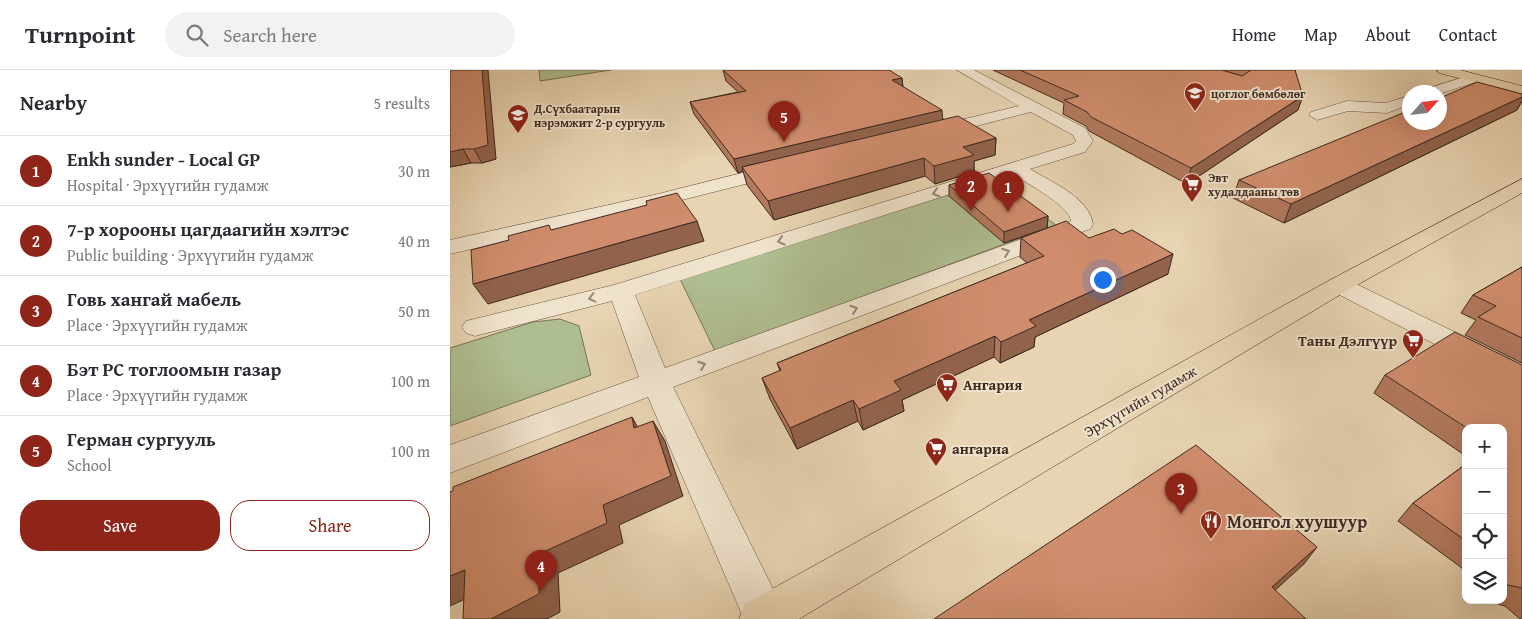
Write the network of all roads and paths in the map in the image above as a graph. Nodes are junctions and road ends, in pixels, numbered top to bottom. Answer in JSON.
{"nodes":[{"id":1,"x":964,"y":70,"type":"edge"},
{"id":2,"x":1444,"y":70,"type":"edge"},
{"id":3,"x":1478,"y":74,"type":"edge"},
{"id":4,"x":1522,"y":80,"type":"edge"},
{"id":5,"x":1447,"y":86,"type":"edge"},
{"id":6,"x":1522,"y":90,"type":"edge"},
{"id":7,"x":1402,"y":103,"type":"edge"},
{"id":8,"x":1034,"y":107,"type":"junction"},
{"id":9,"x":1317,"y":115,"type":"dead end"},
{"id":10,"x":911,"y":137,"type":"edge"},
{"id":11,"x":798,"y":165,"type":"edge"},
{"id":12,"x":1016,"y":168,"type":"junction"},
{"id":13,"x":1522,"y":185,"type":"edge"},
{"id":14,"x":450,"y":246,"type":"edge"},
{"id":15,"x":1339,"y":286,"type":"junction"},
{"id":16,"x":621,"y":291,"type":"junction"},
{"id":17,"x":475,"y":328,"type":"dead end"},
{"id":18,"x":1522,"y":377,"type":"edge"},
{"id":19,"x":656,"y":382,"type":"junction"},
{"id":20,"x":450,"y":459,"type":"edge"},
{"id":21,"x":762,"y":618,"type":"edge"}],
"edges":[{"from":1,"to":8,"type":"street"},
{"from":2,"to":3,"type":"main road"},
{"from":3,"to":4,"type":"main road"},
{"from":3,"to":5,"type":"street"},
{"from":3,"to":6,"type":"main road"},
{"from":7,"to":9,"type":"street"},
{"from":8,"to":10,"type":"street"},
{"from":8,"to":12,"type":"street"},
{"from":11,"to":14,"type":"street"},
{"from":12,"to":16,"type":"street","one_way":true},
{"from":19,"to":12,"type":"street","one_way":true},
{"from":13,"to":15,"type":"main road","name":"Эрхүүгийн гудамж"},
{"from":15,"to":18,"type":"street"},
{"from":15,"to":21,"type":"main road","name":"Эрхүүгийн гудамж"},
{"from":16,"to":17,"type":"street","one_way":true},
{"from":16,"to":19,"type":"street"},
{"from":19,"to":20,"type":"street"},
{"from":19,"to":21,"type":"street"}]}
